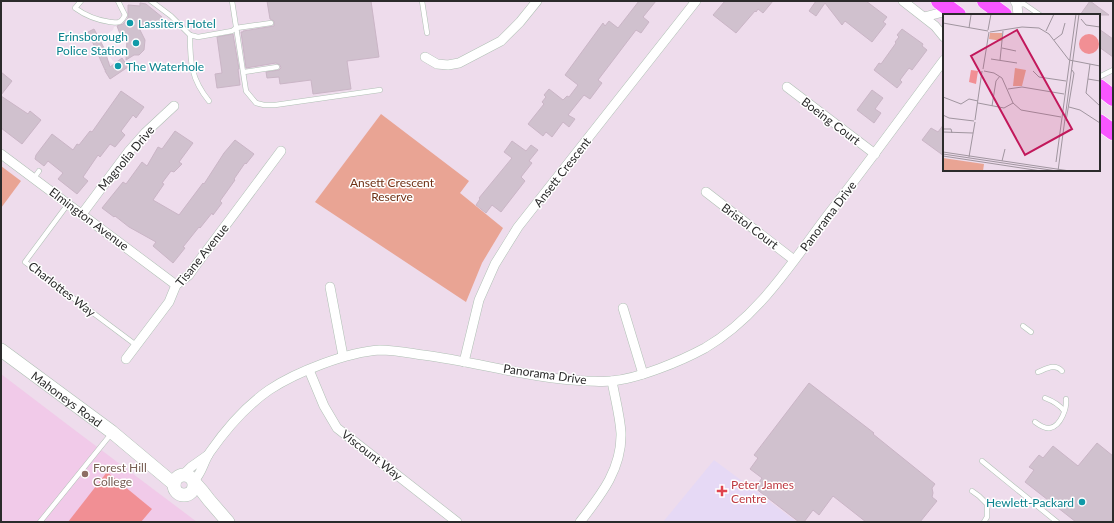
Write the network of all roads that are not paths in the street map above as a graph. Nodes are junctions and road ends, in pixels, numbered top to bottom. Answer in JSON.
{"nodes":[{"id":1,"x":81,"y":1,"type":"edge"},
{"id":2,"x":118,"y":1,"type":"edge"},
{"id":3,"x":152,"y":1,"type":"edge"},
{"id":4,"x":232,"y":1,"type":"edge"},
{"id":5,"x":422,"y":1,"type":"edge"},
{"id":6,"x":537,"y":1,"type":"edge"},
{"id":7,"x":696,"y":1,"type":"edge"},
{"id":8,"x":903,"y":1,"type":"edge"},
{"id":9,"x":985,"y":1,"type":"edge"},
{"id":10,"x":1016,"y":3,"type":"edge"},
{"id":11,"x":949,"y":9,"type":"edge"},
{"id":12,"x":1003,"y":14,"type":"edge"},
{"id":13,"x":1018,"y":14,"type":"edge"},
{"id":14,"x":1039,"y":14,"type":"edge"},
{"id":15,"x":924,"y":17,"type":"junction"},
{"id":16,"x":271,"y":23,"type":"dead end"},
{"id":17,"x":236,"y":28,"type":"junction"},
{"id":18,"x":427,"y":33,"type":"dead end"},
{"id":19,"x":190,"y":34,"type":"junction"},
{"id":20,"x":943,"y":36,"type":"edge"},
{"id":21,"x":425,"y":57,"type":"dead end"},
{"id":22,"x":943,"y":61,"type":"edge"},
{"id":23,"x":277,"y":67,"type":"dead end"},
{"id":24,"x":1113,"y":70,"type":"edge"},
{"id":25,"x":244,"y":72,"type":"junction"},
{"id":26,"x":1100,"y":76,"type":"edge"},
{"id":27,"x":788,"y":88,"type":"dead end"},
{"id":28,"x":1100,"y":88,"type":"edge"},
{"id":29,"x":380,"y":90,"type":"dead end"},
{"id":30,"x":1113,"y":98,"type":"edge"},
{"id":31,"x":209,"y":101,"type":"dead end"},
{"id":32,"x":174,"y":106,"type":"dead end"},
{"id":33,"x":1100,"y":123,"type":"edge"},
{"id":34,"x":1113,"y":132,"type":"edge"},
{"id":35,"x":281,"y":151,"type":"dead end"},
{"id":36,"x":1,"y":154,"type":"edge"},
{"id":37,"x":875,"y":154,"type":"junction"},
{"id":38,"x":706,"y":192,"type":"dead end"},
{"id":39,"x":68,"y":204,"type":"junction"},
{"id":40,"x":82,"y":214,"type":"junction"},
{"id":41,"x":794,"y":260,"type":"junction"},
{"id":42,"x":176,"y":285,"type":"junction"},
{"id":43,"x":330,"y":287,"type":"dead end"},
{"id":44,"x":623,"y":308,"type":"dead end"},
{"id":45,"x":1023,"y":326,"type":"dead end"},
{"id":46,"x":1031,"y":332,"type":"dead end"},
{"id":47,"x":136,"y":345,"type":"junction"},
{"id":48,"x":1,"y":350,"type":"edge"},
{"id":49,"x":343,"y":356,"type":"junction"},
{"id":50,"x":126,"y":359,"type":"dead end"},
{"id":51,"x":464,"y":362,"type":"junction"},
{"id":52,"x":309,"y":370,"type":"junction"},
{"id":53,"x":1062,"y":371,"type":"dead end"},
{"id":54,"x":1038,"y":372,"type":"dead end"},
{"id":55,"x":643,"y":374,"type":"junction"},
{"id":56,"x":612,"y":381,"type":"junction"},
{"id":57,"x":1045,"y":398,"type":"dead end"},
{"id":58,"x":1066,"y":398,"type":"dead end"},
{"id":59,"x":1064,"y":411,"type":"junction"},
{"id":60,"x":1035,"y":422,"type":"dead end"},
{"id":61,"x":112,"y":432,"type":"junction"},
{"id":62,"x":982,"y":461,"type":"dead end"},
{"id":63,"x":186,"y":480,"type":"junction"},
{"id":64,"x":972,"y":491,"type":"dead end"},
{"id":65,"x":40,"y":522,"type":"edge"},
{"id":66,"x":228,"y":522,"type":"edge"},
{"id":67,"x":457,"y":522,"type":"edge"},
{"id":68,"x":580,"y":522,"type":"edge"},
{"id":69,"x":984,"y":522,"type":"edge"},
{"id":70,"x":1057,"y":522,"type":"edge"}],
"edges":[{"from":1,"to":2,"type":"lane"},
{"from":3,"to":19,"type":"lane"},
{"from":4,"to":17,"type":"lane"},
{"from":5,"to":18,"type":"lane"},
{"from":6,"to":21,"type":"street"},
{"from":7,"to":51,"type":"street","name":"Ansett Crescent"},
{"from":8,"to":15,"type":"street"},
{"from":9,"to":12,"type":"highway"},
{"from":10,"to":13,"type":"street"},
{"from":10,"to":14,"type":"lane"},
{"from":11,"to":15,"type":"street"},
{"from":15,"to":20,"type":"street"},
{"from":16,"to":17,"type":"lane"},
{"from":17,"to":19,"type":"lane"},
{"from":17,"to":25,"type":"lane"},
{"from":19,"to":31,"type":"lane"},
{"from":22,"to":37,"type":"street","name":"Panorama Drive"},
{"from":23,"to":25,"type":"lane"},
{"from":24,"to":26,"type":"lane"},
{"from":25,"to":29,"type":"lane"},
{"from":27,"to":37,"type":"street","name":"Boeing Court"},
{"from":28,"to":30,"type":"highway"},
{"from":32,"to":40,"type":"street","name":"Magnolia Drive"},
{"from":33,"to":34,"type":"highway"},
{"from":35,"to":42,"type":"street","name":"Tisane Avenue"},
{"from":36,"to":39,"type":"street","name":"Elmington Avenue"},
{"from":37,"to":41,"type":"street","name":"Panorama Drive"},
{"from":38,"to":41,"type":"street","name":"Bristol Court"},
{"from":39,"to":40,"type":"street","name":"Elmington Avenue"},
{"from":39,"to":47,"type":"lane","name":"Charlottes Way"},
{"from":40,"to":42,"type":"street","name":"Elmington Avenue"},
{"from":41,"to":55,"type":"street","name":"Panorama Drive"},
{"from":42,"to":47,"type":"street","name":"Tisane Avenue"},
{"from":43,"to":49,"type":"street"},
{"from":44,"to":55,"type":"street"},
{"from":45,"to":46,"type":"lane"},
{"from":47,"to":50,"type":"street","name":"Tisane Avenue"},
{"from":48,"to":61,"type":"main road","name":"Mahoneys Road"},
{"from":49,"to":51,"type":"street","name":"Panorama Drive"},
{"from":49,"to":52,"type":"street","name":"Panorama Drive"},
{"from":51,"to":56,"type":"street","name":"Panorama Drive"},
{"from":52,"to":63,"type":"street","name":"Panorama Drive"},
{"from":52,"to":67,"type":"street","name":"Viscount Way"},
{"from":53,"to":54,"type":"lane"},
{"from":55,"to":56,"type":"street","name":"Panorama Drive"},
{"from":56,"to":68,"type":"street"},
{"from":57,"to":59,"type":"lane"},
{"from":58,"to":59,"type":"lane"},
{"from":59,"to":60,"type":"lane"},
{"from":61,"to":63,"type":"main road","name":"Mahoneys Road"},
{"from":61,"to":65,"type":"lane"},
{"from":62,"to":70,"type":"lane"},
{"from":63,"to":66,"type":"main road","name":"Mahoneys Road"},
{"from":63,"to":66,"type":"main road","name":"Mahoneys Road"},
{"from":64,"to":69,"type":"lane"}]}
